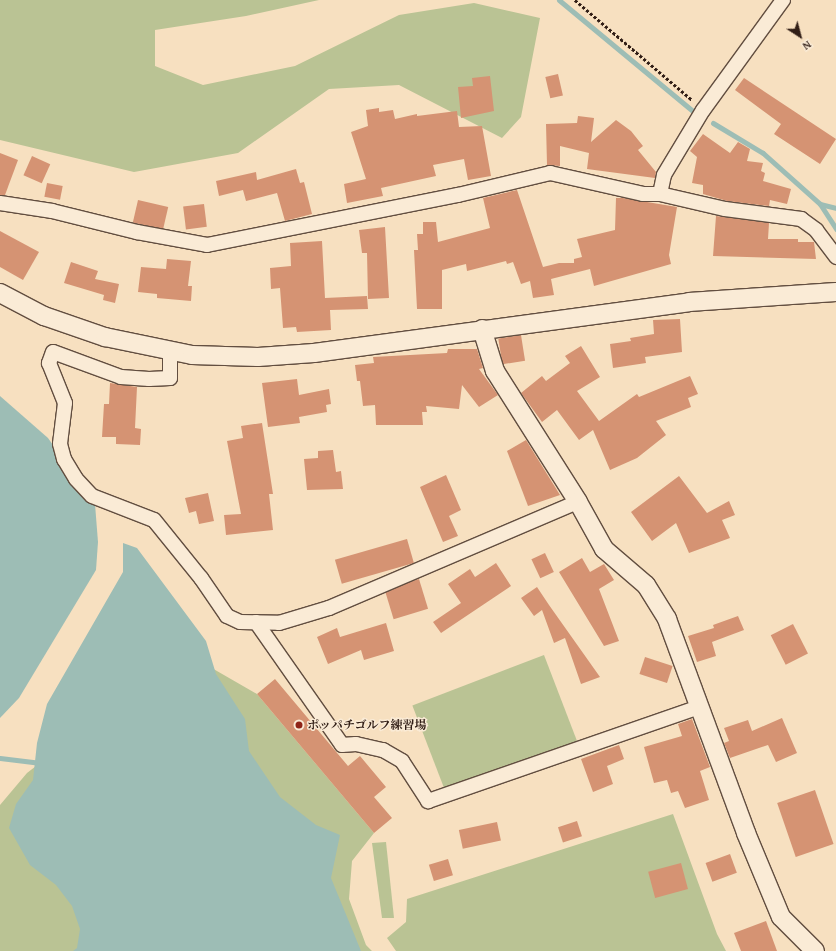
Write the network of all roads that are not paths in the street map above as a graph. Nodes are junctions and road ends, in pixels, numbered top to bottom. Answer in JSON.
{"nodes":[{"id":1,"x":783,"y":0,"type":"edge"},
{"id":2,"x":660,"y":194,"type":"junction"},
{"id":3,"x":0,"y":203,"type":"edge"},
{"id":4,"x":836,"y":257,"type":"edge"},
{"id":5,"x":836,"y":292,"type":"edge"},
{"id":6,"x":0,"y":293,"type":"edge"},
{"id":7,"x":482,"y":329,"type":"junction"},
{"id":8,"x":170,"y":350,"type":"junction"},
{"id":9,"x":578,"y":502,"type":"junction"},
{"id":10,"x":256,"y":622,"type":"junction"},
{"id":11,"x":700,"y":708,"type":"junction"},
{"id":12,"x":815,"y":951,"type":"edge"}],
"edges":[{"from":1,"to":2,"type":"street"},
{"from":2,"to":3,"type":"street"},
{"from":2,"to":4,"type":"street"},
{"from":5,"to":7,"type":"street"},
{"from":6,"to":8,"type":"street"},
{"from":7,"to":8,"type":"street"},
{"from":7,"to":9,"type":"street"},
{"from":8,"to":10,"type":"street"},
{"from":9,"to":10,"type":"street"},
{"from":9,"to":11,"type":"street"},
{"from":10,"to":11,"type":"street"},
{"from":11,"to":12,"type":"street"}]}
